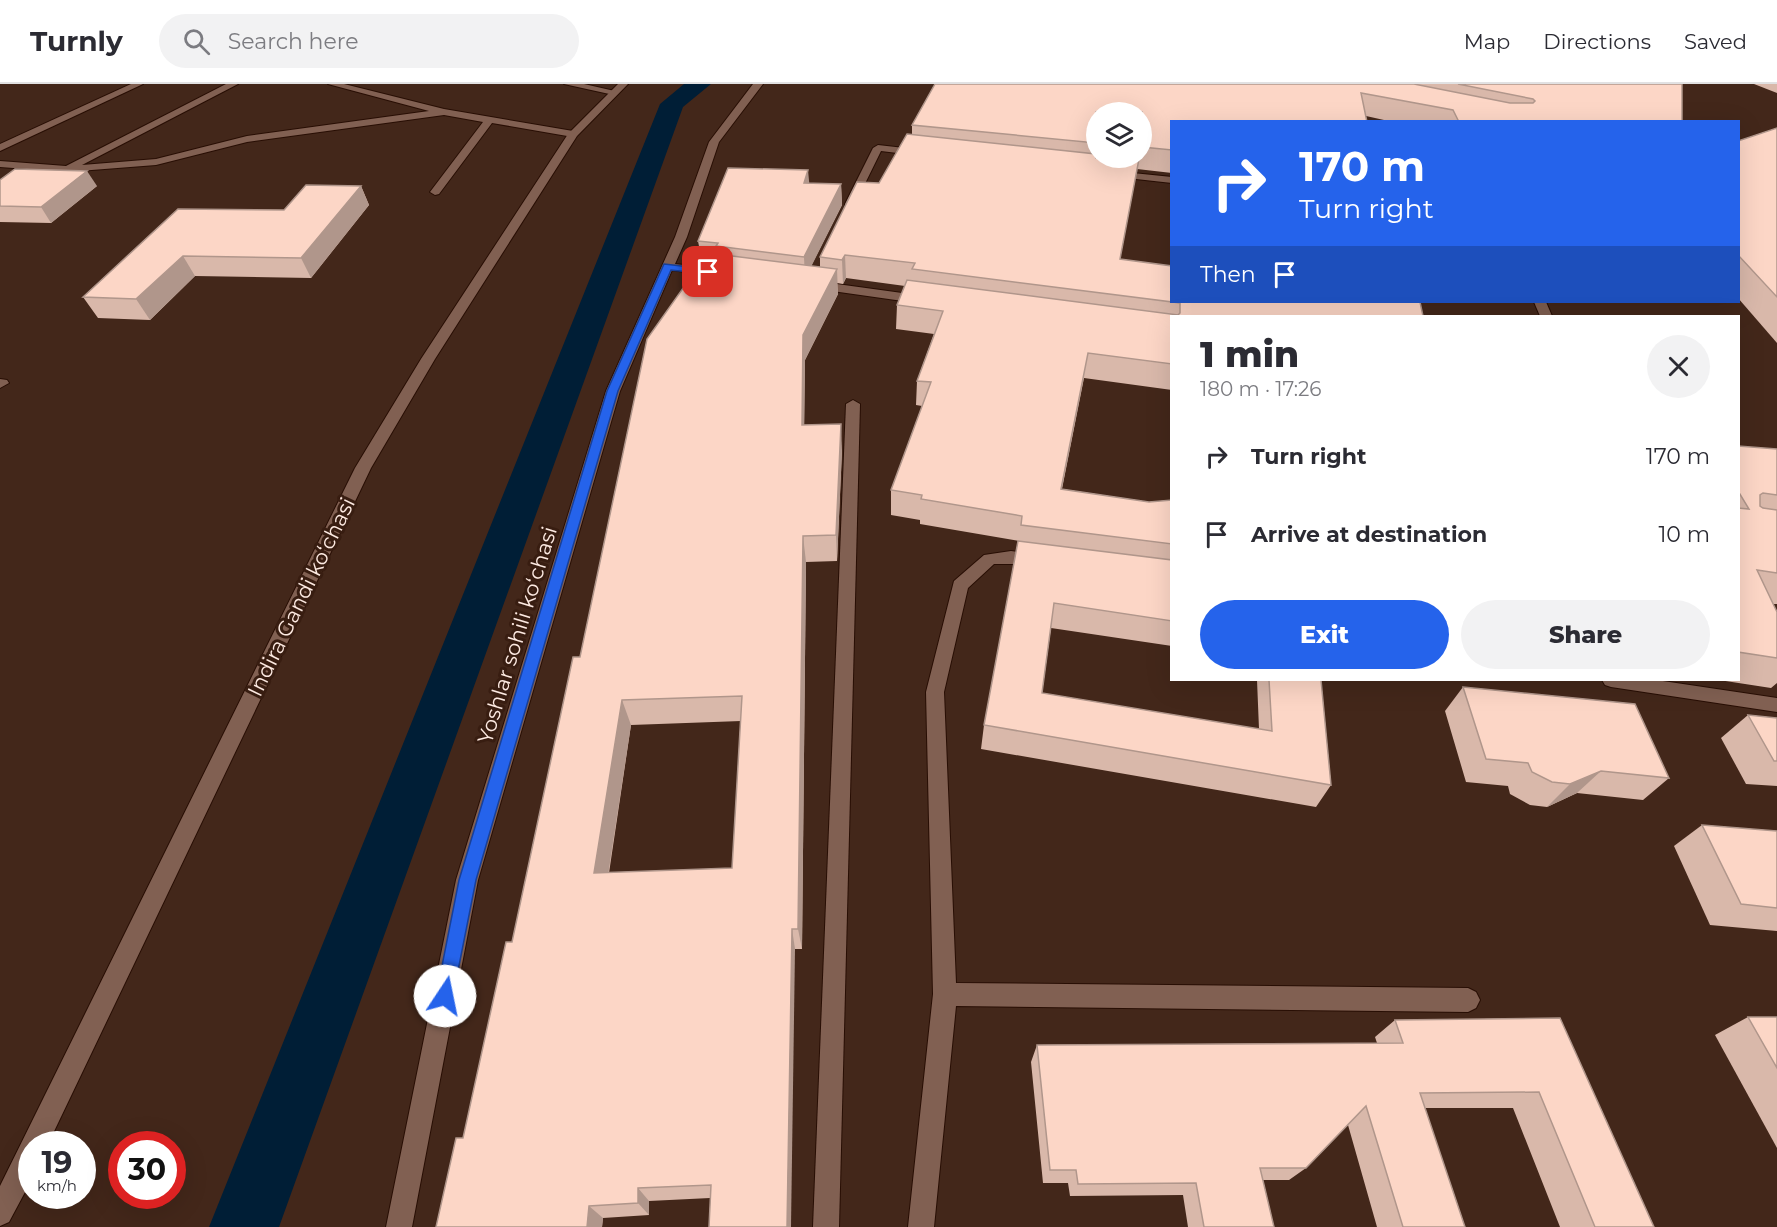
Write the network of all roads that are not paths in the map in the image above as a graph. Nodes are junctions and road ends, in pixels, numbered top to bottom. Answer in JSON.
{"nodes":[{"id":1,"x":138,"y":84,"type":"edge"},
{"id":2,"x":233,"y":84,"type":"edge"},
{"id":3,"x":333,"y":84,"type":"edge"},
{"id":4,"x":569,"y":84,"type":"edge"},
{"id":5,"x":758,"y":84,"type":"edge"},
{"id":6,"x":618,"y":88,"type":"edge"},
{"id":7,"x":444,"y":112,"type":"junction"},
{"id":8,"x":489,"y":120,"type":"junction"},
{"id":9,"x":573,"y":134,"type":"junction"},
{"id":10,"x":0,"y":148,"type":"edge"},
{"id":11,"x":936,"y":154,"type":"edge"},
{"id":12,"x":0,"y":164,"type":"edge"},
{"id":13,"x":66,"y":169,"type":"junction"},
{"id":14,"x":1101,"y":172,"type":"edge"},
{"id":15,"x":1170,"y":180,"type":"edge"},
{"id":16,"x":435,"y":192,"type":"dead end"},
{"id":17,"x":847,"y":211,"type":"edge"},
{"id":18,"x":667,"y":266,"type":"junction"},
{"id":19,"x":734,"y":275,"type":"edge"},
{"id":20,"x":809,"y":280,"type":"edge"},
{"id":21,"x":939,"y":302,"type":"edge"},
{"id":22,"x":853,"y":404,"type":"dead end"},
{"id":23,"x":1053,"y":563,"type":"edge"},
{"id":24,"x":1618,"y":681,"type":"edge"},
{"id":25,"x":1777,"y":705,"type":"edge"},
{"id":26,"x":945,"y":994,"type":"junction"},
{"id":27,"x":1468,"y":1000,"type":"dead end"},
{"id":28,"x":41,"y":1131,"type":"edge"},
{"id":29,"x":18,"y":1178,"type":"edge"},
{"id":30,"x":0,"y":1213,"type":"edge"},
{"id":31,"x":399,"y":1227,"type":"edge"},
{"id":32,"x":826,"y":1227,"type":"edge"},
{"id":33,"x":921,"y":1227,"type":"edge"}],
"edges":[{"from":1,"to":10,"type":"street"},
{"from":2,"to":13,"type":"street"},
{"from":3,"to":7,"type":"street"},
{"from":4,"to":6,"type":"street"},
{"from":5,"to":18,"type":"street","name":"Yoshlar sohili koʻchasi"},
{"from":6,"to":9,"type":"street","name":"Indira Gandi koʻchasi"},
{"from":7,"to":8,"type":"street"},
{"from":7,"to":13,"type":"street"},
{"from":8,"to":9,"type":"street"},
{"from":8,"to":16,"type":"street"},
{"from":9,"to":28,"type":"street","name":"Indira Gandi koʻchasi"},
{"from":11,"to":17,"type":"street"},
{"from":12,"to":13,"type":"street"},
{"from":14,"to":15,"type":"street"},
{"from":18,"to":19,"type":"street"},
{"from":18,"to":31,"type":"street","name":"Yoshlar sohili koʻchasi"},
{"from":20,"to":21,"type":"street"},
{"from":22,"to":32,"type":"street"},
{"from":23,"to":26,"type":"street"},
{"from":24,"to":25,"type":"street"},
{"from":26,"to":27,"type":"street"},
{"from":26,"to":33,"type":"street"},
{"from":29,"to":30,"type":"street"}]}
